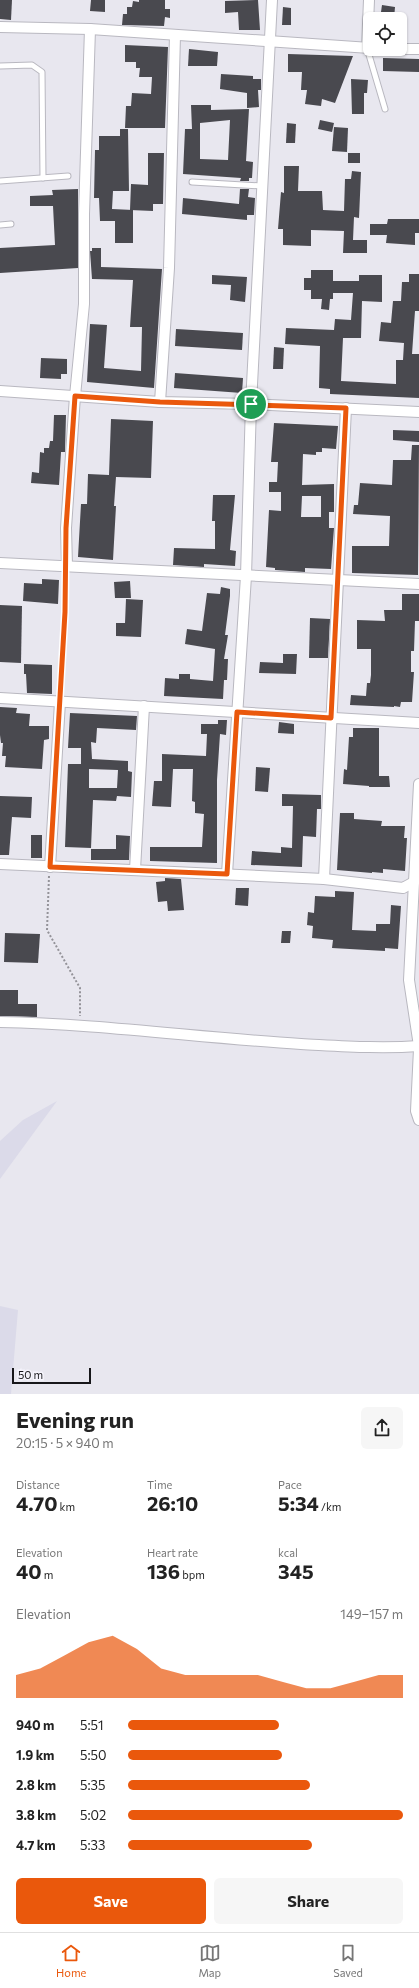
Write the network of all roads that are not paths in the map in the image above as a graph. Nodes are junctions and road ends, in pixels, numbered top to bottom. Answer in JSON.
{"nodes":[{"id":1,"x":272,"y":0,"type":"edge"},
{"id":2,"x":369,"y":0,"type":"edge"},
{"id":3,"x":369,"y":12,"type":"edge"},
{"id":4,"x":0,"y":27,"type":"edge"},
{"id":5,"x":90,"y":29,"type":"junction"},
{"id":6,"x":175,"y":35,"type":"junction"},
{"id":7,"x":270,"y":42,"type":"junction"},
{"id":8,"x":363,"y":48,"type":"edge"},
{"id":9,"x":407,"y":49,"type":"edge"},
{"id":10,"x":419,"y":49,"type":"edge"},
{"id":11,"x":371,"y":56,"type":"edge"},
{"id":12,"x":0,"y":66,"type":"edge"},
{"id":13,"x":385,"y":109,"type":"dead end"},
{"id":14,"x":68,"y":176,"type":"dead end"},
{"id":15,"x":43,"y":178,"type":"junction"},
{"id":16,"x":0,"y":181,"type":"edge"},
{"id":17,"x":192,"y":182,"type":"dead end"},
{"id":18,"x":262,"y":186,"type":"junction"},
{"id":19,"x":11,"y":224,"type":"dead end"},
{"id":20,"x":0,"y":225,"type":"edge"},
{"id":21,"x":0,"y":391,"type":"edge"},
{"id":22,"x":75,"y":396,"type":"junction"},
{"id":23,"x":160,"y":402,"type":"junction"},
{"id":24,"x":251,"y":404,"type":"junction"},
{"id":25,"x":346,"y":408,"type":"junction"},
{"id":26,"x":419,"y":412,"type":"edge"},
{"id":27,"x":0,"y":562,"type":"edge"},
{"id":28,"x":67,"y":566,"type":"junction"},
{"id":29,"x":246,"y":576,"type":"junction"},
{"id":30,"x":338,"y":580,"type":"junction"},
{"id":31,"x":419,"y":584,"type":"edge"},
{"id":32,"x":0,"y":698,"type":"edge"},
{"id":33,"x":60,"y":702,"type":"junction"},
{"id":34,"x":144,"y":706,"type":"junction"},
{"id":35,"x":237,"y":712,"type":"junction"},
{"id":36,"x":331,"y":718,"type":"junction"},
{"id":37,"x":419,"y":723,"type":"edge"},
{"id":38,"x":419,"y":784,"type":"edge"},
{"id":39,"x":0,"y":864,"type":"edge"},
{"id":40,"x":50,"y":867,"type":"junction"},
{"id":41,"x":135,"y":870,"type":"junction"},
{"id":42,"x":227,"y":874,"type":"junction"},
{"id":43,"x":324,"y":879,"type":"junction"},
{"id":44,"x":414,"y":882,"type":"junction"},
{"id":45,"x":0,"y":1022,"type":"edge"},
{"id":46,"x":419,"y":1047,"type":"edge"},
{"id":47,"x":419,"y":1120,"type":"edge"}],
"edges":[{"from":1,"to":7,"type":"street"},
{"from":2,"to":3,"type":"street"},
{"from":4,"to":5,"type":"street"},
{"from":5,"to":6,"type":"street"},
{"from":5,"to":22,"type":"street"},
{"from":6,"to":7,"type":"street"},
{"from":6,"to":23,"type":"street"},
{"from":7,"to":8,"type":"street"},
{"from":7,"to":18,"type":"street"},
{"from":9,"to":10,"type":"street"},
{"from":11,"to":13,"type":"lane"},
{"from":12,"to":15,"type":"lane"},
{"from":14,"to":15,"type":"lane"},
{"from":15,"to":16,"type":"lane"},
{"from":17,"to":18,"type":"lane"},
{"from":18,"to":24,"type":"street"},
{"from":19,"to":20,"type":"lane"},
{"from":21,"to":22,"type":"street"},
{"from":22,"to":23,"type":"street"},
{"from":22,"to":28,"type":"street"},
{"from":23,"to":24,"type":"street"},
{"from":24,"to":25,"type":"street"},
{"from":24,"to":29,"type":"street"},
{"from":25,"to":26,"type":"street"},
{"from":25,"to":30,"type":"street"},
{"from":27,"to":28,"type":"street"},
{"from":28,"to":29,"type":"street"},
{"from":29,"to":30,"type":"street"},
{"from":29,"to":35,"type":"street"},
{"from":30,"to":31,"type":"street"},
{"from":30,"to":36,"type":"street"},
{"from":32,"to":33,"type":"street"},
{"from":33,"to":34,"type":"street"},
{"from":33,"to":40,"type":"street"},
{"from":34,"to":35,"type":"street"},
{"from":34,"to":41,"type":"street"},
{"from":35,"to":36,"type":"street"},
{"from":35,"to":42,"type":"street"},
{"from":36,"to":37,"type":"street"},
{"from":36,"to":43,"type":"street"},
{"from":38,"to":44,"type":"street"},
{"from":39,"to":40,"type":"street"},
{"from":40,"to":41,"type":"street"},
{"from":41,"to":42,"type":"street"},
{"from":42,"to":43,"type":"street"},
{"from":43,"to":44,"type":"street"},
{"from":44,"to":46,"type":"street"},
{"from":45,"to":46,"type":"street"},
{"from":46,"to":47,"type":"street"}]}
